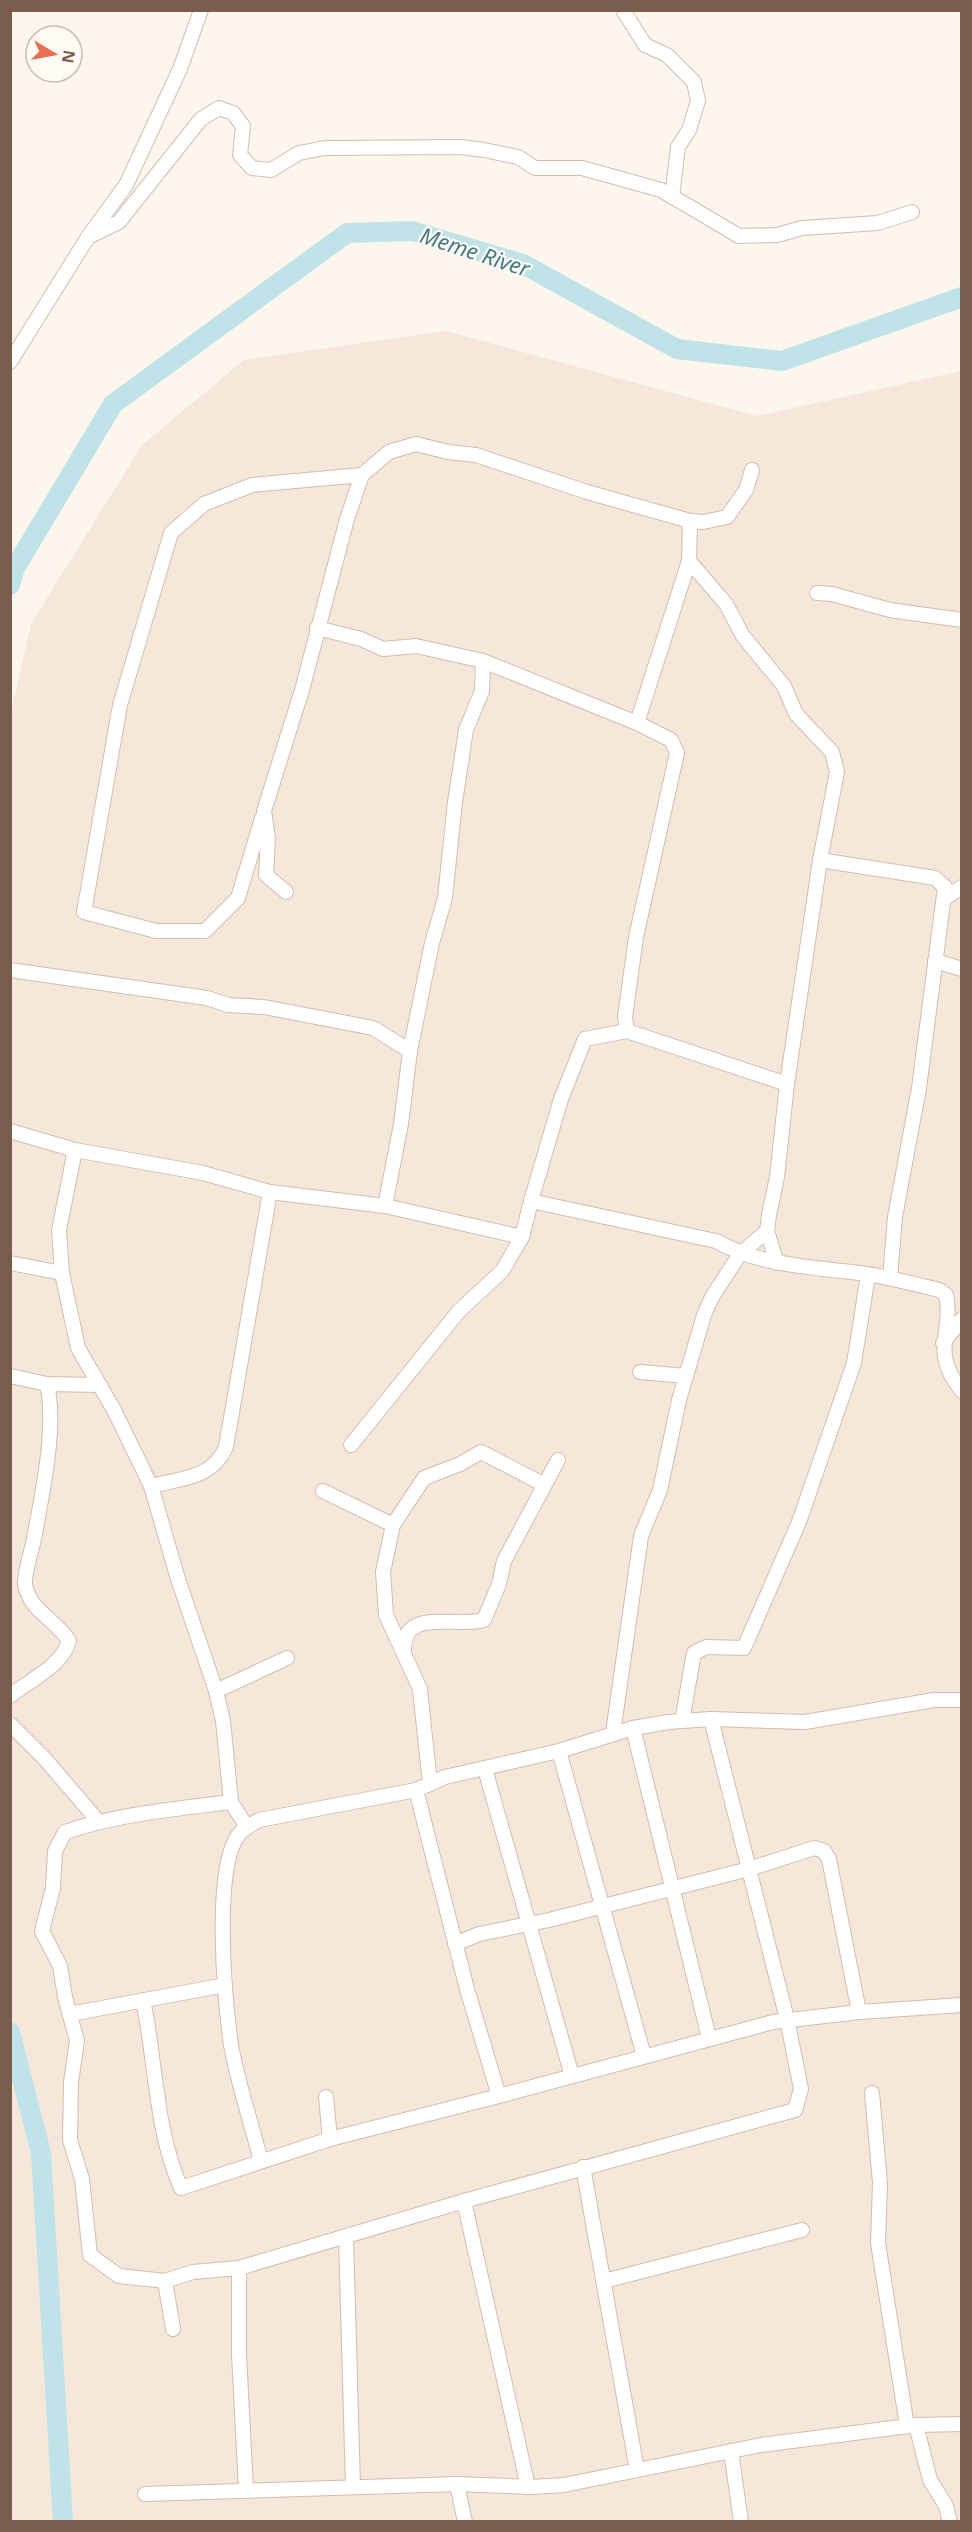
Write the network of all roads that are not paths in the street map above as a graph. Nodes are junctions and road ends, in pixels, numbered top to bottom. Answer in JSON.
{"nodes":[{"id":1,"x":201,"y":10,"type":"edge"},
{"id":2,"x":623,"y":10,"type":"edge"},
{"id":3,"x":672,"y":197,"type":"junction"},
{"id":4,"x":912,"y":212,"type":"dead end"},
{"id":5,"x":88,"y":237,"type":"junction"},
{"id":6,"x":10,"y":362,"type":"edge"},
{"id":7,"x":752,"y":470,"type":"dead end"},
{"id":8,"x":362,"y":476,"type":"junction"},
{"id":9,"x":690,"y":521,"type":"junction"},
{"id":10,"x":689,"y":561,"type":"junction"},
{"id":11,"x":818,"y":593,"type":"dead end"},
{"id":12,"x":962,"y":620,"type":"edge"},
{"id":13,"x":317,"y":628,"type":"junction"},
{"id":14,"x":483,"y":661,"type":"junction"},
{"id":15,"x":637,"y":723,"type":"junction"},
{"id":16,"x":264,"y":811,"type":"junction"},
{"id":17,"x":820,"y":861,"type":"junction"},
{"id":18,"x":962,"y":887,"type":"edge"},
{"id":19,"x":286,"y":892,"type":"dead end"},
{"id":20,"x":945,"y":898,"type":"junction"},
{"id":21,"x":935,"y":961,"type":"junction"},
{"id":22,"x":962,"y":969,"type":"edge"},
{"id":23,"x":10,"y":970,"type":"edge"},
{"id":24,"x":627,"y":1031,"type":"junction"},
{"id":25,"x":410,"y":1051,"type":"junction"},
{"id":26,"x":787,"y":1083,"type":"junction"},
{"id":27,"x":10,"y":1131,"type":"edge"},
{"id":28,"x":75,"y":1150,"type":"junction"},
{"id":29,"x":270,"y":1192,"type":"junction"},
{"id":30,"x":531,"y":1201,"type":"junction"},
{"id":31,"x":385,"y":1206,"type":"junction"},
{"id":32,"x":768,"y":1230,"type":"junction"},
{"id":33,"x":522,"y":1237,"type":"junction"},
{"id":34,"x":740,"y":1254,"type":"junction"},
{"id":35,"x":10,"y":1263,"type":"edge"},
{"id":36,"x":777,"y":1263,"type":"junction"},
{"id":37,"x":62,"y":1273,"type":"junction"},
{"id":38,"x":868,"y":1275,"type":"junction"},
{"id":39,"x":890,"y":1278,"type":"junction"},
{"id":40,"x":962,"y":1319,"type":"edge"},
{"id":41,"x":943,"y":1343,"type":"junction"},
{"id":42,"x":640,"y":1372,"type":"dead end"},
{"id":43,"x":10,"y":1376,"type":"edge"},
{"id":44,"x":686,"y":1376,"type":"junction"},
{"id":45,"x":47,"y":1384,"type":"junction"},
{"id":46,"x":100,"y":1385,"type":"junction"},
{"id":47,"x":962,"y":1390,"type":"edge"},
{"id":48,"x":351,"y":1445,"type":"dead end"},
{"id":49,"x":558,"y":1460,"type":"dead end"},
{"id":50,"x":543,"y":1484,"type":"junction"},
{"id":51,"x":151,"y":1486,"type":"junction"},
{"id":52,"x":323,"y":1491,"type":"dead end"},
{"id":53,"x":393,"y":1525,"type":"junction"},
{"id":54,"x":404,"y":1652,"type":"junction"},
{"id":55,"x":287,"y":1658,"type":"dead end"},
{"id":56,"x":216,"y":1691,"type":"junction"},
{"id":57,"x":10,"y":1696,"type":"edge"},
{"id":58,"x":962,"y":1700,"type":"edge"},
{"id":59,"x":711,"y":1719,"type":"junction"},
{"id":60,"x":682,"y":1721,"type":"junction"},
{"id":61,"x":10,"y":1724,"type":"edge"},
{"id":62,"x":633,"y":1728,"type":"junction"},
{"id":63,"x":613,"y":1733,"type":"junction"},
{"id":64,"x":559,"y":1751,"type":"junction"},
{"id":65,"x":485,"y":1769,"type":"junction"},
{"id":66,"x":430,"y":1784,"type":"junction"},
{"id":67,"x":416,"y":1790,"type":"junction"},
{"id":68,"x":231,"y":1802,"type":"junction"},
{"id":69,"x":98,"y":1821,"type":"junction"},
{"id":70,"x":247,"y":1827,"type":"junction"},
{"id":71,"x":750,"y":1869,"type":"junction"},
{"id":72,"x":671,"y":1888,"type":"junction"},
{"id":73,"x":600,"y":1906,"type":"junction"},
{"id":74,"x":529,"y":1924,"type":"junction"},
{"id":75,"x":455,"y":1944,"type":"junction"},
{"id":76,"x":225,"y":1985,"type":"junction"},
{"id":77,"x":143,"y":2000,"type":"junction"},
{"id":78,"x":962,"y":2006,"type":"edge"},
{"id":79,"x":859,"y":2012,"type":"junction"},
{"id":80,"x":69,"y":2014,"type":"junction"},
{"id":81,"x":787,"y":2019,"type":"junction"},
{"id":82,"x":709,"y":2038,"type":"junction"},
{"id":83,"x":644,"y":2056,"type":"junction"},
{"id":84,"x":572,"y":2076,"type":"junction"},
{"id":85,"x":872,"y":2093,"type":"dead end"},
{"id":86,"x":499,"y":2096,"type":"junction"},
{"id":87,"x":326,"y":2097,"type":"dead end"},
{"id":88,"x":330,"y":2139,"type":"junction"},
{"id":89,"x":261,"y":2160,"type":"junction"},
{"id":90,"x":583,"y":2167,"type":"junction"},
{"id":91,"x":464,"y":2201,"type":"junction"},
{"id":92,"x":802,"y":2230,"type":"dead end"},
{"id":93,"x":346,"y":2238,"type":"junction"},
{"id":94,"x":239,"y":2268,"type":"junction"},
{"id":95,"x":165,"y":2281,"type":"junction"},
{"id":96,"x":604,"y":2281,"type":"junction"},
{"id":97,"x":173,"y":2329,"type":"dead end"},
{"id":98,"x":962,"y":2424,"type":"edge"},
{"id":99,"x":911,"y":2425,"type":"junction"},
{"id":100,"x":731,"y":2451,"type":"junction"},
{"id":101,"x":637,"y":2470,"type":"junction"},
{"id":102,"x":457,"y":2484,"type":"junction"},
{"id":103,"x":353,"y":2487,"type":"junction"},
{"id":104,"x":528,"y":2487,"type":"junction"},
{"id":105,"x":246,"y":2490,"type":"junction"},
{"id":106,"x":145,"y":2494,"type":"dead end"},
{"id":107,"x":465,"y":2522,"type":"edge"},
{"id":108,"x":741,"y":2522,"type":"edge"},
{"id":109,"x":950,"y":2522,"type":"edge"}],
"edges":[{"from":1,"to":5,"type":"street"},
{"from":2,"to":3,"type":"street"},
{"from":3,"to":4,"type":"street"},
{"from":3,"to":5,"type":"street"},
{"from":5,"to":6,"type":"street"},
{"from":7,"to":9,"type":"street"},
{"from":8,"to":9,"type":"street"},
{"from":8,"to":13,"type":"street"},
{"from":8,"to":16,"type":"street"},
{"from":9,"to":10,"type":"street"},
{"from":10,"to":15,"type":"street"},
{"from":10,"to":17,"type":"street"},
{"from":11,"to":12,"type":"street"},
{"from":13,"to":14,"type":"street"},
{"from":13,"to":16,"type":"street"},
{"from":14,"to":15,"type":"street"},
{"from":14,"to":25,"type":"street"},
{"from":15,"to":24,"type":"street"},
{"from":16,"to":19,"type":"street"},
{"from":17,"to":20,"type":"street"},
{"from":17,"to":26,"type":"street"},
{"from":18,"to":20,"type":"street"},
{"from":20,"to":21,"type":"street"},
{"from":21,"to":22,"type":"street"},
{"from":21,"to":39,"type":"street"},
{"from":23,"to":25,"type":"street"},
{"from":24,"to":26,"type":"street"},
{"from":24,"to":30,"type":"street"},
{"from":25,"to":31,"type":"street"},
{"from":26,"to":32,"type":"street"},
{"from":27,"to":28,"type":"street"},
{"from":28,"to":29,"type":"street"},
{"from":28,"to":37,"type":"street"},
{"from":29,"to":31,"type":"street"},
{"from":29,"to":51,"type":"street"},
{"from":30,"to":33,"type":"street"},
{"from":30,"to":34,"type":"street"},
{"from":31,"to":33,"type":"street"},
{"from":32,"to":34,"type":"street"},
{"from":32,"to":36,"type":"street"},
{"from":33,"to":48,"type":"street"},
{"from":34,"to":36,"type":"street"},
{"from":34,"to":44,"type":"street"},
{"from":35,"to":37,"type":"street"},
{"from":36,"to":38,"type":"street"},
{"from":37,"to":46,"type":"street"},
{"from":38,"to":39,"type":"street"},
{"from":38,"to":60,"type":"street"},
{"from":39,"to":41,"type":"street"},
{"from":40,"to":41,"type":"street"},
{"from":41,"to":47,"type":"street"},
{"from":42,"to":44,"type":"street"},
{"from":43,"to":45,"type":"street"},
{"from":44,"to":63,"type":"street"},
{"from":45,"to":46,"type":"street"},
{"from":45,"to":57,"type":"street"},
{"from":46,"to":51,"type":"street"},
{"from":49,"to":50,"type":"street"},
{"from":50,"to":53,"type":"street"},
{"from":50,"to":54,"type":"street"},
{"from":51,"to":56,"type":"street"},
{"from":52,"to":53,"type":"street"},
{"from":53,"to":54,"type":"street"},
{"from":54,"to":66,"type":"street"},
{"from":55,"to":56,"type":"street"},
{"from":56,"to":68,"type":"street"},
{"from":58,"to":59,"type":"street"},
{"from":59,"to":60,"type":"street"},
{"from":59,"to":71,"type":"street"},
{"from":60,"to":62,"type":"street"},
{"from":61,"to":69,"type":"street"},
{"from":62,"to":63,"type":"street"},
{"from":62,"to":72,"type":"street"},
{"from":63,"to":64,"type":"street"},
{"from":64,"to":65,"type":"street"},
{"from":64,"to":73,"type":"street"},
{"from":65,"to":66,"type":"street"},
{"from":65,"to":74,"type":"street"},
{"from":66,"to":67,"type":"street"},
{"from":67,"to":70,"type":"street"},
{"from":67,"to":75,"type":"street"},
{"from":68,"to":69,"type":"street"},
{"from":68,"to":70,"type":"street"},
{"from":69,"to":80,"type":"street"},
{"from":70,"to":76,"type":"street"},
{"from":71,"to":72,"type":"street"},
{"from":71,"to":79,"type":"street"},
{"from":71,"to":81,"type":"street"},
{"from":72,"to":73,"type":"street"},
{"from":72,"to":82,"type":"street"},
{"from":73,"to":74,"type":"street"},
{"from":73,"to":83,"type":"street"},
{"from":74,"to":75,"type":"street"},
{"from":74,"to":84,"type":"street"},
{"from":75,"to":86,"type":"street"},
{"from":76,"to":77,"type":"street"},
{"from":76,"to":89,"type":"street"},
{"from":77,"to":80,"type":"street"},
{"from":77,"to":89,"type":"street"},
{"from":78,"to":79,"type":"street"},
{"from":79,"to":81,"type":"street"},
{"from":80,"to":95,"type":"street"},
{"from":81,"to":82,"type":"street"},
{"from":81,"to":90,"type":"street"},
{"from":82,"to":83,"type":"street"},
{"from":83,"to":84,"type":"street"},
{"from":84,"to":86,"type":"street"},
{"from":85,"to":99,"type":"street"},
{"from":86,"to":88,"type":"street"},
{"from":87,"to":88,"type":"street"},
{"from":88,"to":89,"type":"street"},
{"from":90,"to":91,"type":"street"},
{"from":90,"to":96,"type":"street"},
{"from":91,"to":93,"type":"street"},
{"from":91,"to":104,"type":"street"},
{"from":92,"to":96,"type":"street"},
{"from":93,"to":94,"type":"street"},
{"from":93,"to":103,"type":"street"},
{"from":94,"to":95,"type":"street"},
{"from":94,"to":105,"type":"street"},
{"from":95,"to":97,"type":"street"},
{"from":96,"to":101,"type":"street"},
{"from":98,"to":99,"type":"street"},
{"from":99,"to":100,"type":"street"},
{"from":99,"to":109,"type":"street"},
{"from":100,"to":101,"type":"street"},
{"from":100,"to":108,"type":"street"},
{"from":101,"to":104,"type":"street"},
{"from":102,"to":103,"type":"street"},
{"from":102,"to":104,"type":"street"},
{"from":102,"to":107,"type":"street"},
{"from":103,"to":105,"type":"street"},
{"from":105,"to":106,"type":"street"}]}
